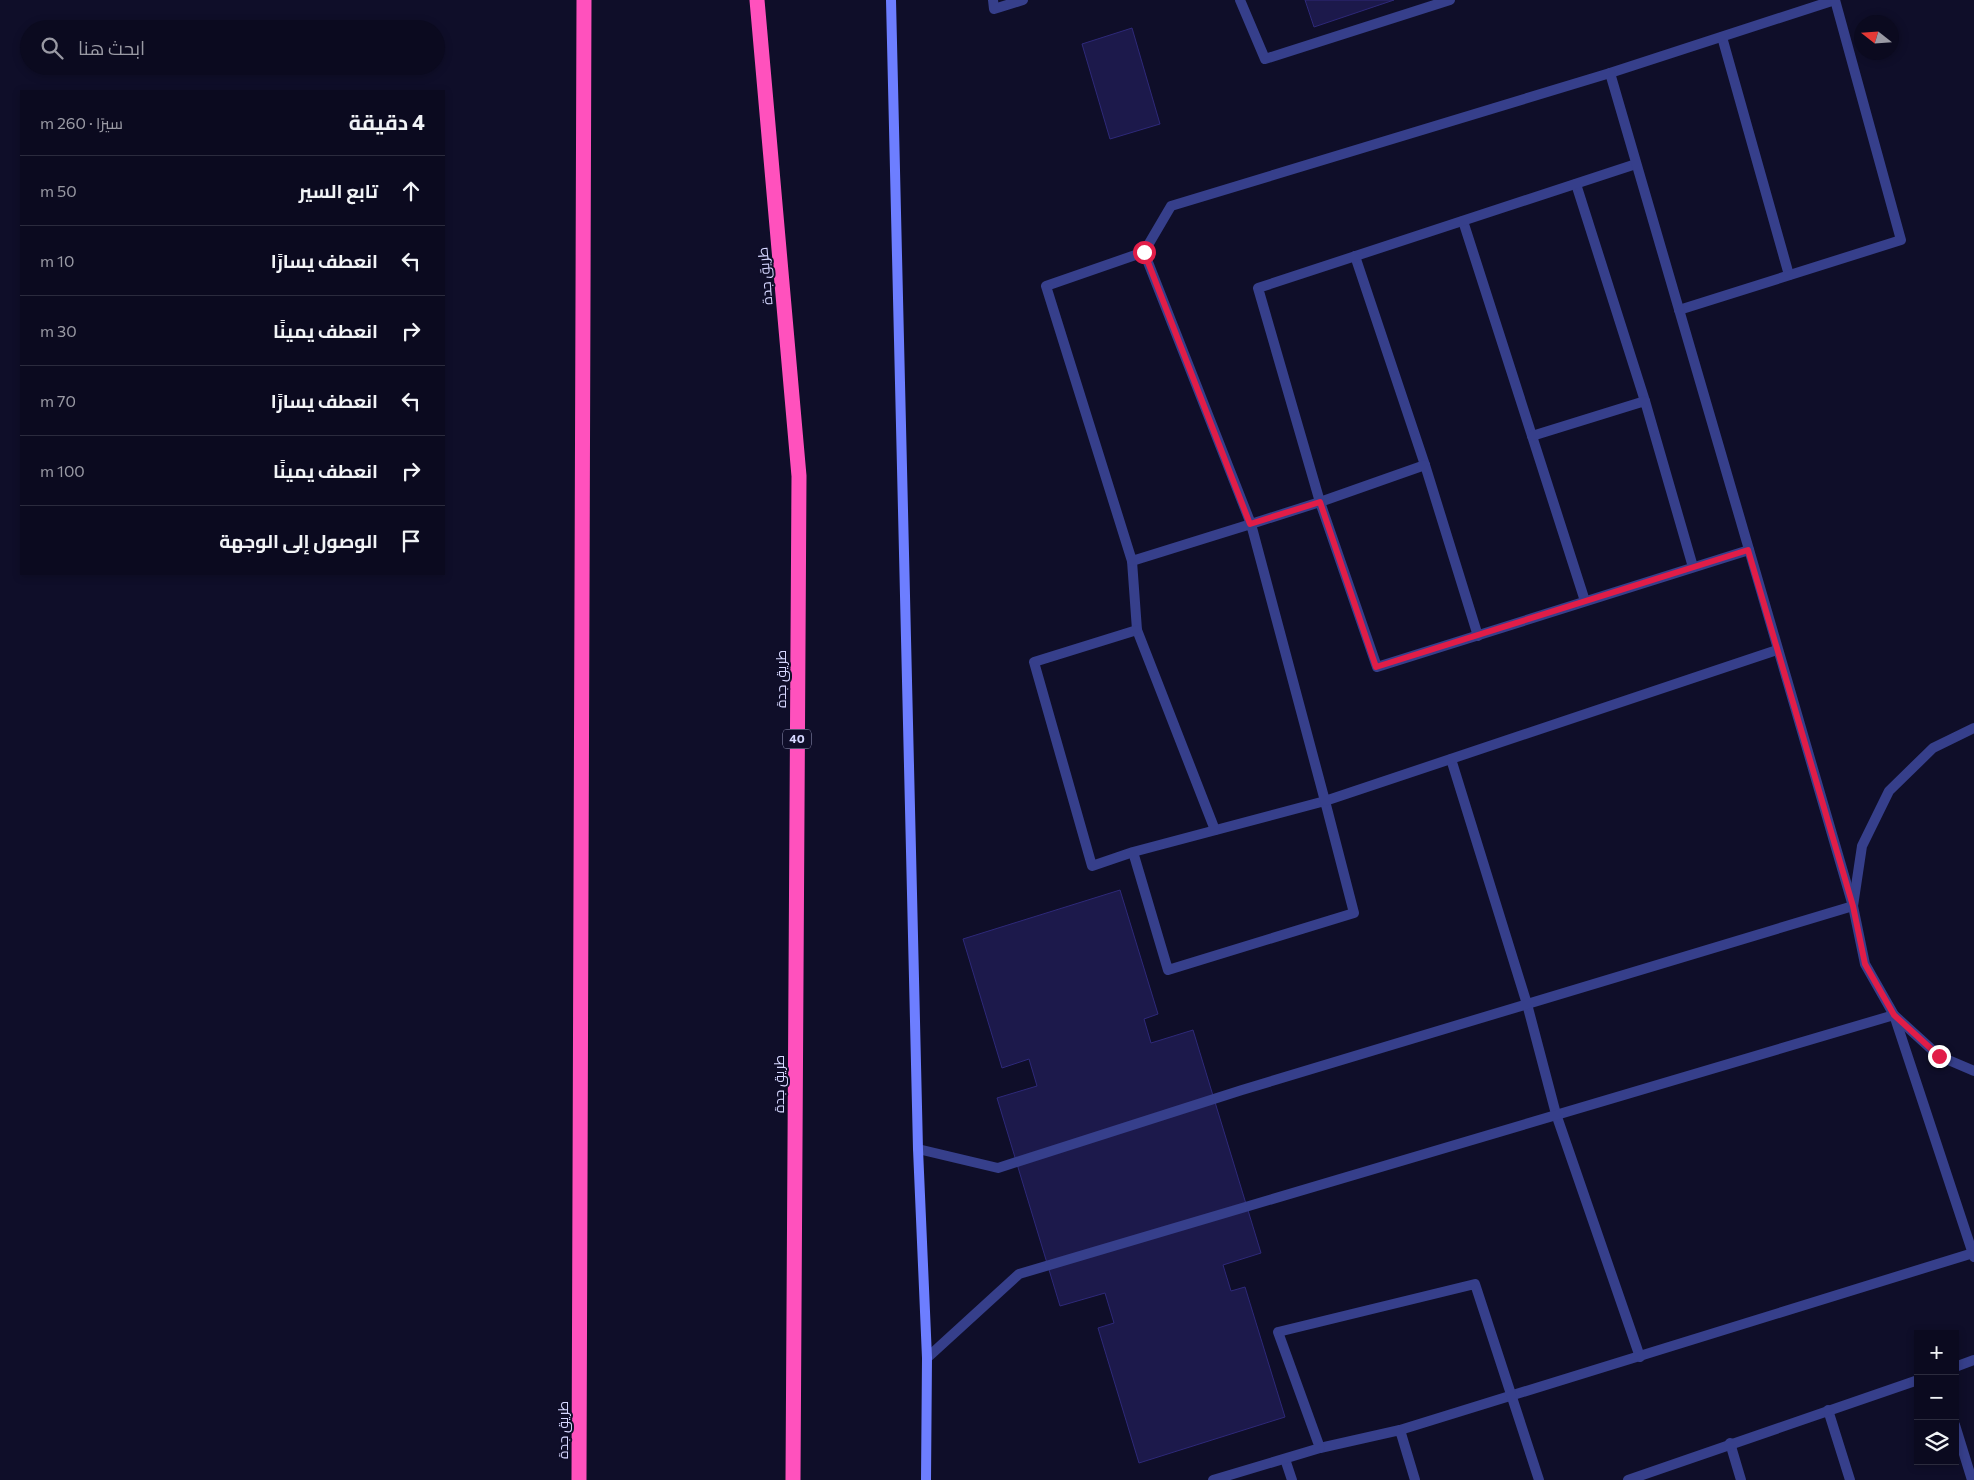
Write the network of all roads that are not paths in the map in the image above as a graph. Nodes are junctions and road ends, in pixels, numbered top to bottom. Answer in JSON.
{"nodes":[{"id":1,"x":584,"y":0,"type":"edge"},
{"id":2,"x":757,"y":0,"type":"edge"},
{"id":3,"x":891,"y":0,"type":"edge"},
{"id":4,"x":993,"y":0,"type":"edge"},
{"id":5,"x":1022,"y":0,"type":"edge"},
{"id":6,"x":1240,"y":0,"type":"edge"},
{"id":7,"x":1450,"y":0,"type":"edge"},
{"id":8,"x":1835,"y":0,"type":"edge"},
{"id":9,"x":1722,"y":37,"type":"junction"},
{"id":10,"x":1610,"y":73,"type":"junction"},
{"id":11,"x":1636,"y":164,"type":"junction"},
{"id":12,"x":1576,"y":184,"type":"junction"},
{"id":13,"x":1463,"y":221,"type":"junction"},
{"id":14,"x":1144,"y":252,"type":"junction"},
{"id":15,"x":1355,"y":256,"type":"junction"},
{"id":16,"x":1789,"y":275,"type":"junction"},
{"id":17,"x":1679,"y":310,"type":"junction"},
{"id":18,"x":1645,"y":401,"type":"junction"},
{"id":19,"x":1532,"y":436,"type":"junction"},
{"id":20,"x":1425,"y":465,"type":"junction"},
{"id":21,"x":1320,"y":502,"type":"junction"},
{"id":22,"x":1250,"y":524,"type":"junction"},
{"id":23,"x":1748,"y":550,"type":"junction"},
{"id":24,"x":1132,"y":561,"type":"junction"},
{"id":25,"x":1693,"y":567,"type":"junction"},
{"id":26,"x":1585,"y":601,"type":"junction"},
{"id":27,"x":1137,"y":630,"type":"junction"},
{"id":28,"x":1478,"y":636,"type":"junction"},
{"id":29,"x":1777,"y":650,"type":"junction"},
{"id":30,"x":1974,"y":728,"type":"edge"},
{"id":31,"x":1451,"y":759,"type":"junction"},
{"id":32,"x":1325,"y":801,"type":"junction"},
{"id":33,"x":1215,"y":830,"type":"junction"},
{"id":34,"x":1133,"y":852,"type":"junction"},
{"id":35,"x":1853,"y":906,"type":"junction"},
{"id":36,"x":1527,"y":1004,"type":"junction"},
{"id":37,"x":1894,"y":1015,"type":"junction"},
{"id":38,"x":1974,"y":1071,"type":"edge"},
{"id":39,"x":1556,"y":1114,"type":"junction"},
{"id":40,"x":918,"y":1149,"type":"junction"},
{"id":41,"x":1973,"y":1255,"type":"edge"},
{"id":42,"x":1640,"y":1357,"type":"junction"},
{"id":43,"x":927,"y":1358,"type":"junction"},
{"id":44,"x":1974,"y":1360,"type":"edge"},
{"id":45,"x":1959,"y":1366,"type":"edge"},
{"id":46,"x":1914,"y":1381,"type":"edge"},
{"id":47,"x":1511,"y":1397,"type":"junction"},
{"id":48,"x":1828,"y":1410,"type":"junction"},
{"id":49,"x":1400,"y":1430,"type":"junction"},
{"id":50,"x":1959,"y":1438,"type":"edge"},
{"id":51,"x":1730,"y":1443,"type":"junction"},
{"id":52,"x":1320,"y":1448,"type":"junction"},
{"id":53,"x":1285,"y":1459,"type":"junction"},
{"id":54,"x":579,"y":1480,"type":"edge"},
{"id":55,"x":793,"y":1480,"type":"edge"},
{"id":56,"x":926,"y":1480,"type":"edge"},
{"id":57,"x":1213,"y":1480,"type":"edge"},
{"id":58,"x":1292,"y":1480,"type":"edge"},
{"id":59,"x":1415,"y":1480,"type":"edge"},
{"id":60,"x":1539,"y":1480,"type":"edge"},
{"id":61,"x":1628,"y":1480,"type":"edge"},
{"id":62,"x":1741,"y":1480,"type":"edge"},
{"id":63,"x":1850,"y":1480,"type":"edge"},
{"id":64,"x":1972,"y":1480,"type":"edge"}],
"edges":[{"from":1,"to":54,"type":"highway","name":"طريق جدة"},
{"from":2,"to":55,"type":"highway","name":"طريق جدة","number":"40"},
{"from":3,"to":40,"type":"street"},
{"from":4,"to":5,"type":"lane"},
{"from":6,"to":7,"type":"lane"},
{"from":8,"to":9,"type":"lane"},
{"from":8,"to":16,"type":"lane"},
{"from":9,"to":10,"type":"lane"},
{"from":9,"to":16,"type":"lane"},
{"from":10,"to":11,"type":"lane"},
{"from":10,"to":14,"type":"lane"},
{"from":11,"to":12,"type":"lane"},
{"from":11,"to":17,"type":"lane"},
{"from":12,"to":13,"type":"lane"},
{"from":12,"to":18,"type":"lane"},
{"from":13,"to":15,"type":"lane"},
{"from":13,"to":19,"type":"lane"},
{"from":14,"to":22,"type":"lane"},
{"from":14,"to":24,"type":"lane"},
{"from":15,"to":20,"type":"lane"},
{"from":15,"to":21,"type":"lane"},
{"from":16,"to":17,"type":"lane"},
{"from":17,"to":23,"type":"lane"},
{"from":18,"to":19,"type":"lane"},
{"from":18,"to":25,"type":"lane"},
{"from":19,"to":26,"type":"lane"},
{"from":20,"to":21,"type":"lane"},
{"from":20,"to":28,"type":"lane"},
{"from":21,"to":22,"type":"lane"},
{"from":21,"to":28,"type":"lane"},
{"from":22,"to":24,"type":"lane"},
{"from":22,"to":32,"type":"lane"},
{"from":23,"to":25,"type":"lane"},
{"from":23,"to":29,"type":"lane"},
{"from":24,"to":27,"type":"lane"},
{"from":25,"to":26,"type":"lane"},
{"from":26,"to":28,"type":"lane"},
{"from":27,"to":33,"type":"lane"},
{"from":27,"to":34,"type":"lane"},
{"from":29,"to":31,"type":"lane"},
{"from":29,"to":35,"type":"lane"},
{"from":30,"to":35,"type":"lane"},
{"from":31,"to":32,"type":"lane"},
{"from":31,"to":36,"type":"lane"},
{"from":32,"to":33,"type":"lane"},
{"from":32,"to":34,"type":"lane"},
{"from":33,"to":34,"type":"lane"},
{"from":35,"to":36,"type":"lane"},
{"from":35,"to":37,"type":"lane"},
{"from":36,"to":39,"type":"lane"},
{"from":36,"to":40,"type":"lane"},
{"from":37,"to":38,"type":"lane"},
{"from":37,"to":39,"type":"lane"},
{"from":37,"to":41,"type":"lane"},
{"from":39,"to":42,"type":"lane"},
{"from":39,"to":43,"type":"lane"},
{"from":40,"to":43,"type":"street"},
{"from":41,"to":42,"type":"lane"},
{"from":42,"to":47,"type":"lane"},
{"from":43,"to":56,"type":"street"},
{"from":44,"to":45,"type":"lane"},
{"from":46,"to":48,"type":"lane"},
{"from":47,"to":49,"type":"lane"},
{"from":47,"to":52,"type":"lane"},
{"from":47,"to":60,"type":"lane"},
{"from":48,"to":51,"type":"lane"},
{"from":48,"to":63,"type":"lane"},
{"from":49,"to":52,"type":"lane"},
{"from":49,"to":59,"type":"lane"},
{"from":50,"to":64,"type":"lane"},
{"from":51,"to":61,"type":"lane"},
{"from":51,"to":62,"type":"lane"},
{"from":52,"to":53,"type":"lane"},
{"from":53,"to":57,"type":"lane"},
{"from":53,"to":58,"type":"lane"}]}
